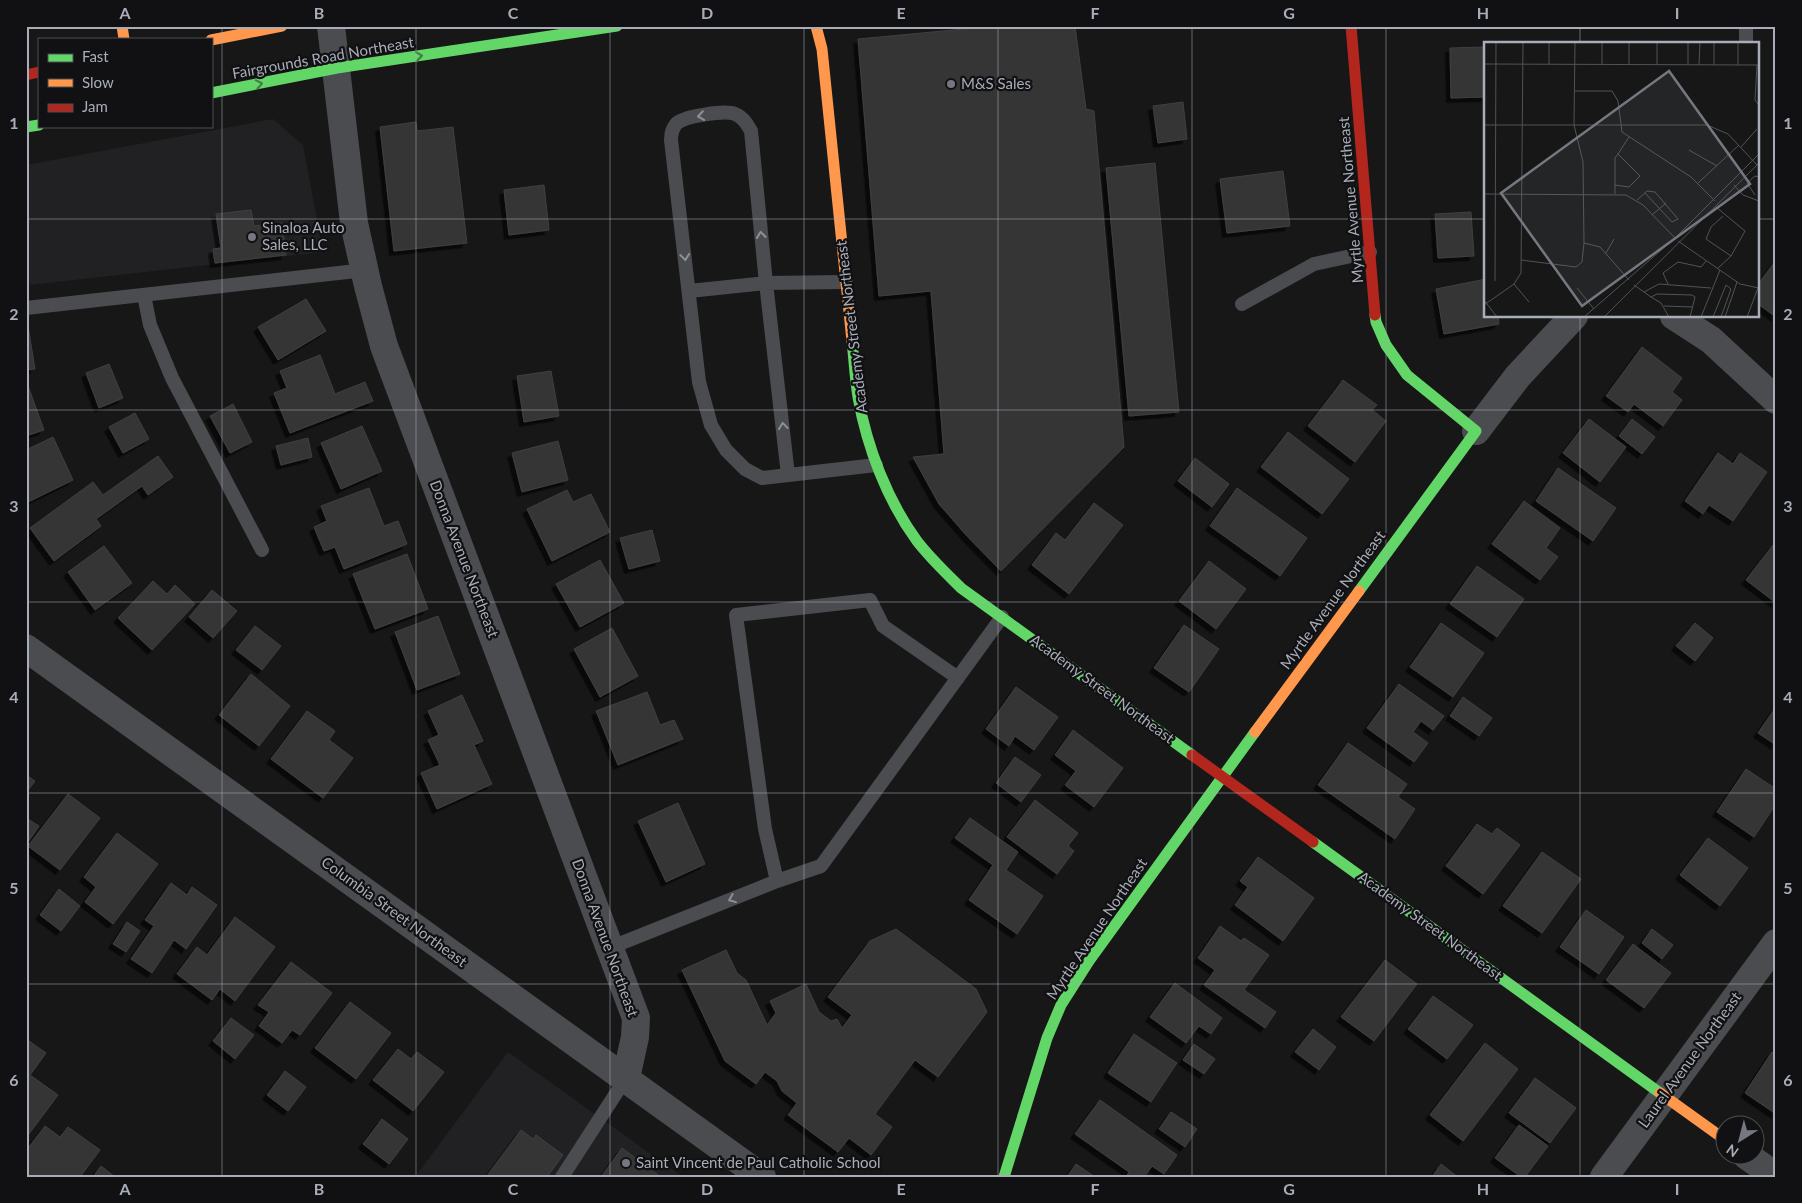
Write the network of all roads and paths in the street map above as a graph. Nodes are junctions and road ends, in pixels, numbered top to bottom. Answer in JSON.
{"nodes":[{"id":1,"x":282,"y":26,"type":"edge"},
{"id":2,"x":331,"y":26,"type":"edge"},
{"id":3,"x":617,"y":26,"type":"edge"},
{"id":4,"x":816,"y":26,"type":"edge"},
{"id":5,"x":1351,"y":26,"type":"edge"},
{"id":6,"x":1746,"y":26,"type":"edge"},
{"id":7,"x":212,"y":40,"type":"edge"},
{"id":8,"x":1746,"y":42,"type":"edge"},
{"id":9,"x":337,"y":68,"type":"junction"},
{"id":10,"x":212,"y":93,"type":"edge"},
{"id":11,"x":1370,"y":252,"type":"junction"},
{"id":12,"x":365,"y":270,"type":"junction"},
{"id":13,"x":846,"y":282,"type":"junction"},
{"id":14,"x":766,"y":283,"type":"junction"},
{"id":15,"x":689,"y":291,"type":"junction"},
{"id":16,"x":144,"y":295,"type":"junction"},
{"id":17,"x":1242,"y":304,"type":"dead end"},
{"id":18,"x":26,"y":308,"type":"edge"},
{"id":19,"x":1572,"y":318,"type":"edge"},
{"id":20,"x":1677,"y":318,"type":"edge"},
{"id":21,"x":1776,"y":400,"type":"edge"},
{"id":22,"x":1476,"y":431,"type":"junction"},
{"id":23,"x":876,"y":465,"type":"junction"},
{"id":24,"x":788,"y":474,"type":"junction"},
{"id":25,"x":262,"y":550,"type":"dead end"},
{"id":26,"x":1002,"y":617,"type":"junction"},
{"id":27,"x":26,"y":648,"type":"edge"},
{"id":28,"x":958,"y":678,"type":"junction"},
{"id":29,"x":1222,"y":776,"type":"junction"},
{"id":30,"x":777,"y":881,"type":"junction"},
{"id":31,"x":1776,"y":943,"type":"edge"},
{"id":32,"x":609,"y":948,"type":"junction"},
{"id":33,"x":626,"y":1078,"type":"junction"},
{"id":34,"x":1663,"y":1095,"type":"junction"},
{"id":35,"x":1714,"y":1132,"type":"edge"},
{"id":36,"x":1762,"y":1166,"type":"edge"},
{"id":37,"x":1776,"y":1176,"type":"edge"},
{"id":38,"x":562,"y":1177,"type":"edge"},
{"id":39,"x":762,"y":1177,"type":"edge"},
{"id":40,"x":1004,"y":1177,"type":"edge"},
{"id":41,"x":1604,"y":1177,"type":"edge"}],
"edges":[{"from":1,"to":7,"type":"street"},
{"from":2,"to":9,"type":"street","name":"Donna Avenue Northeast"},
{"from":9,"to":3,"type":"street","name":"Fairgrounds Road Northeast","one_way":true},
{"from":4,"to":13,"type":"street","name":"Academy Street Northeast"},
{"from":5,"to":11,"type":"street","name":"Myrtle Avenue Northeast"},
{"from":6,"to":8,"type":"lane"},
{"from":10,"to":9,"type":"street","name":"Fairgrounds Road Northeast","one_way":true},
{"from":9,"to":12,"type":"street","name":"Donna Avenue Northeast"},
{"from":11,"to":17,"type":"lane"},
{"from":11,"to":22,"type":"street","name":"Myrtle Avenue Northeast"},
{"from":12,"to":16,"type":"lane"},
{"from":12,"to":32,"type":"street","name":"Donna Avenue Northeast"},
{"from":13,"to":14,"type":"lane"},
{"from":13,"to":23,"type":"street","name":"Academy Street Northeast"},
{"from":14,"to":15,"type":"lane"},
{"from":14,"to":15,"type":"lane","one_way":true},
{"from":24,"to":14,"type":"lane","one_way":true},
{"from":15,"to":24,"type":"lane"},
{"from":16,"to":18,"type":"lane"},
{"from":16,"to":25,"type":"lane"},
{"from":19,"to":22,"type":"street"},
{"from":20,"to":21,"type":"street"},
{"from":22,"to":29,"type":"street","name":"Myrtle Avenue Northeast"},
{"from":23,"to":24,"type":"lane"},
{"from":23,"to":26,"type":"street","name":"Academy Street Northeast"},
{"from":26,"to":28,"type":"lane"},
{"from":26,"to":29,"type":"street","name":"Academy Street Northeast"},
{"from":27,"to":33,"type":"street","name":"Columbia Street Northeast"},
{"from":28,"to":30,"type":"lane"},
{"from":28,"to":30,"type":"lane"},
{"from":29,"to":34,"type":"street","name":"Academy Street Northeast"},
{"from":29,"to":40,"type":"street","name":"Myrtle Avenue Northeast"},
{"from":30,"to":32,"type":"lane","one_way":true},
{"from":31,"to":34,"type":"street","name":"Laurel Avenue Northeast"},
{"from":32,"to":33,"type":"street","name":"Donna Avenue Northeast"},
{"from":33,"to":38,"type":"lane"},
{"from":33,"to":39,"type":"street","name":"Columbia Street Northeast"},
{"from":34,"to":35,"type":"street","name":"Academy Street Northeast"},
{"from":34,"to":41,"type":"street","name":"Laurel Avenue Northeast"},
{"from":36,"to":37,"type":"street"}]}
